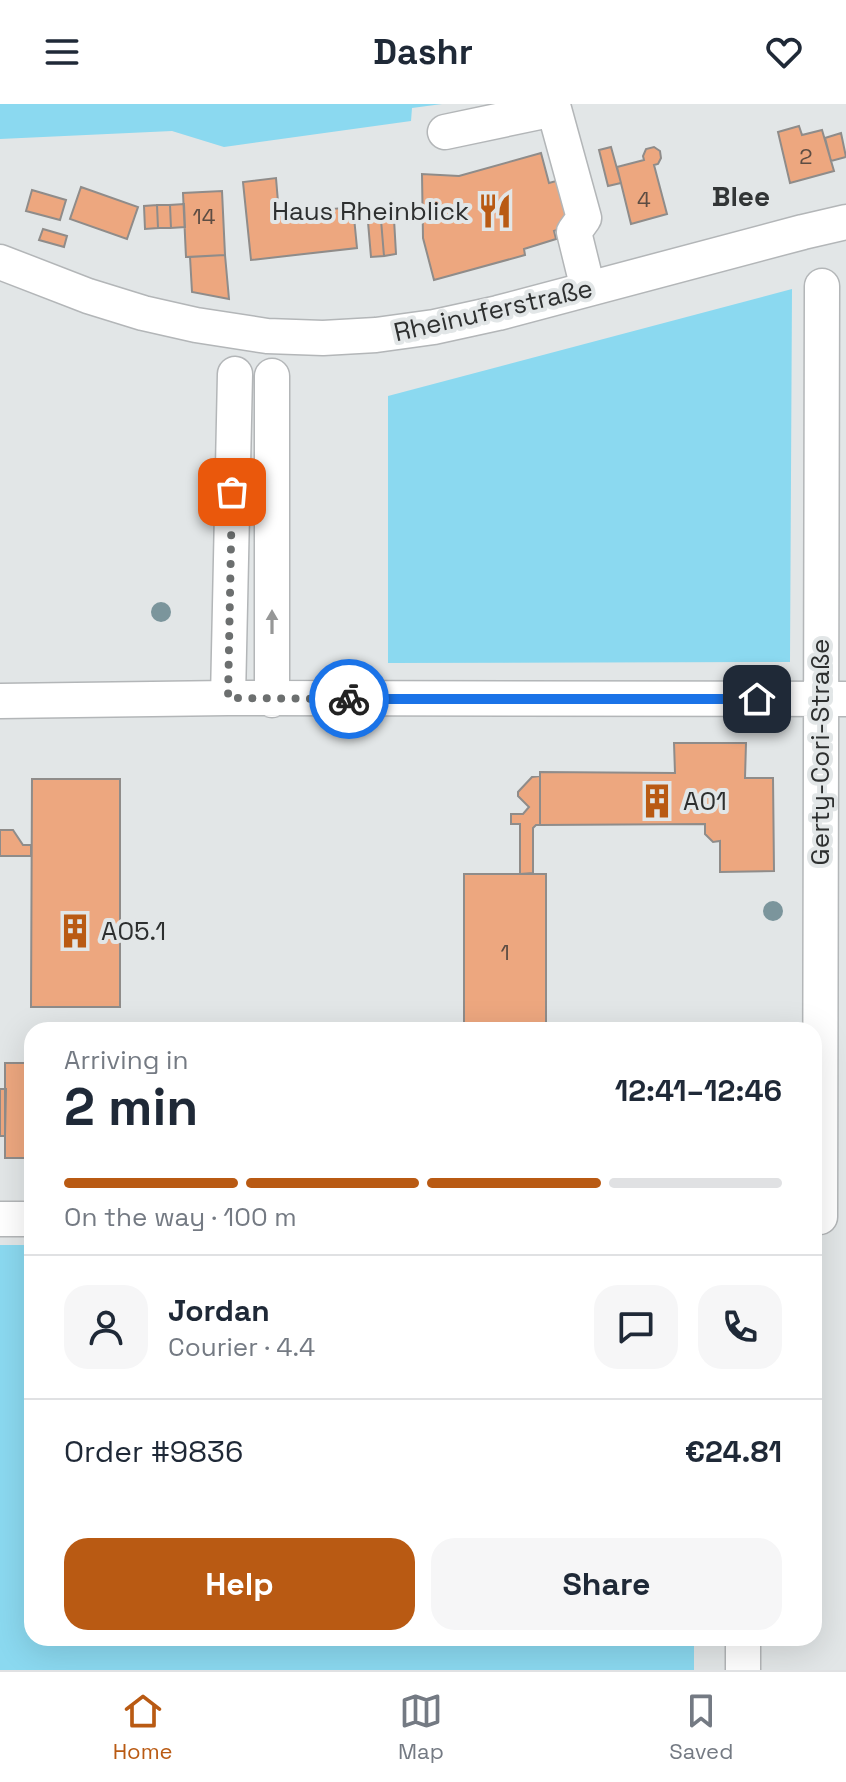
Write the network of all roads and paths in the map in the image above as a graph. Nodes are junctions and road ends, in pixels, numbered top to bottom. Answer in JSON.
{"nodes":[{"id":1,"x":553,"y":106,"type":"edge"},
{"id":2,"x":445,"y":132,"type":"dead end"},
{"id":3,"x":846,"y":222,"type":"edge"},
{"id":4,"x":0,"y":262,"type":"edge"},
{"id":5,"x":822,"y":286,"type":"dead end"},
{"id":6,"x":588,"y":289,"type":"junction"},
{"id":7,"x":235,"y":374,"type":"dead end"},
{"id":8,"x":272,"y":376,"type":"dead end"},
{"id":9,"x":228,"y":698,"type":"junction"},
{"id":10,"x":833,"y":699,"type":"edge"},
{"id":11,"x":272,"y":700,"type":"junction"},
{"id":12,"x":0,"y":701,"type":"edge"},
{"id":13,"x":827,"y":1217,"type":"edge"},
{"id":14,"x":0,"y":1219,"type":"edge"},
{"id":15,"x":24,"y":1219,"type":"edge"},
{"id":16,"x":743,"y":1646,"type":"edge"},
{"id":17,"x":743,"y":1670,"type":"edge"}],
"edges":[{"from":1,"to":2,"type":"street"},
{"from":1,"to":6,"type":"street"},
{"from":3,"to":6,"type":"street","name":"Rheinuferstraße"},
{"from":4,"to":6,"type":"street","name":"Rheinuferstraße"},
{"from":5,"to":10,"type":"street","name":"Gerty-Cori-Straße"},
{"from":7,"to":9,"type":"street"},
{"from":11,"to":8,"type":"street","one_way":true},
{"from":9,"to":11,"type":"street"},
{"from":9,"to":12,"type":"street"},
{"from":10,"to":11,"type":"street"},
{"from":10,"to":13,"type":"street","name":"Gerty-Cori-Straße"},
{"from":14,"to":15,"type":"street"},
{"from":16,"to":17,"type":"street"}]}
